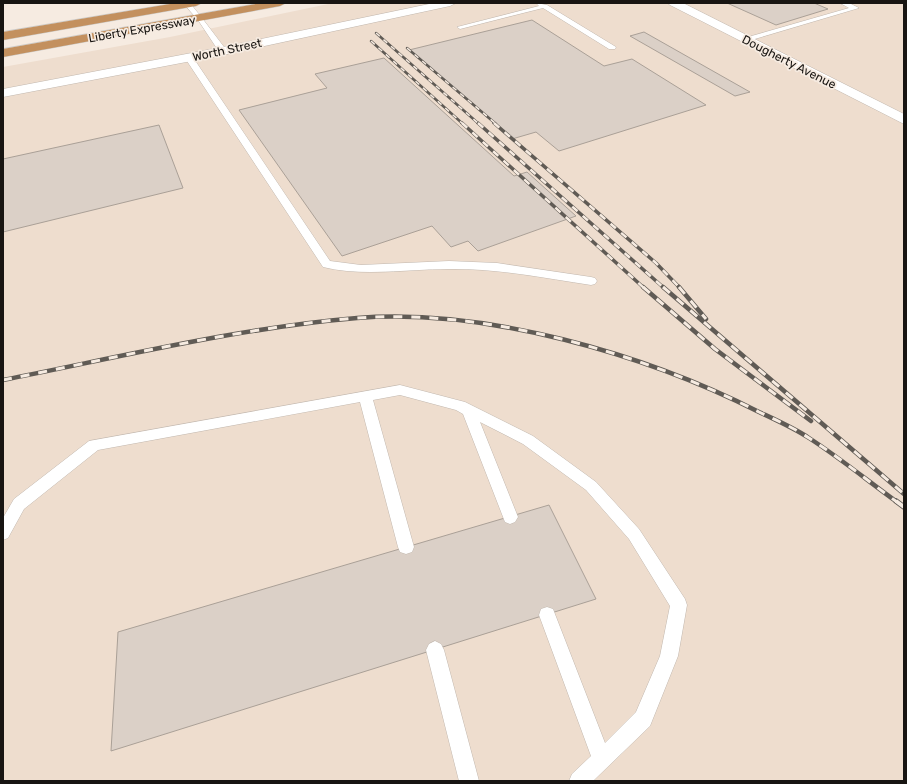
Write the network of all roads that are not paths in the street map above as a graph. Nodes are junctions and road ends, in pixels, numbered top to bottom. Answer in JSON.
{"nodes":[{"id":1,"x":280,"y":3,"type":"edge"},
{"id":2,"x":450,"y":3,"type":"edge"},
{"id":3,"x":674,"y":3,"type":"edge"},
{"id":4,"x":843,"y":3,"type":"edge"},
{"id":5,"x":190,"y":4,"type":"edge"},
{"id":6,"x":542,"y":5,"type":"edge"},
{"id":7,"x":200,"y":19,"type":"junction"},
{"id":8,"x":460,"y":27,"type":"dead end"},
{"id":9,"x":3,"y":36,"type":"edge"},
{"id":10,"x":745,"y":39,"type":"junction"},
{"id":11,"x":612,"y":48,"type":"dead end"},
{"id":12,"x":223,"y":51,"type":"junction"},
{"id":13,"x":3,"y":54,"type":"edge"},
{"id":14,"x":189,"y":58,"type":"junction"},
{"id":15,"x":3,"y":93,"type":"edge"},
{"id":16,"x":904,"y":120,"type":"edge"},
{"id":17,"x":591,"y":281,"type":"dead end"},
{"id":18,"x":365,"y":396,"type":"junction"},
{"id":19,"x":469,"y":410,"type":"junction"},
{"id":20,"x":510,"y":517,"type":"dead end"},
{"id":21,"x":3,"y":533,"type":"edge"},
{"id":22,"x":406,"y":547,"type":"dead end"},
{"id":23,"x":547,"y":615,"type":"dead end"},
{"id":24,"x":435,"y":650,"type":"dead end"},
{"id":25,"x":602,"y":759,"type":"junction"},
{"id":26,"x":469,"y":781,"type":"edge"},
{"id":27,"x":579,"y":781,"type":"edge"}],
"edges":[{"from":1,"to":7,"type":"highway","name":"Liberty Expressway"},
{"from":2,"to":12,"type":"street","name":"Worth Street"},
{"from":3,"to":10,"type":"street","name":"Dougherty Avenue"},
{"from":4,"to":10,"type":"lane"},
{"from":5,"to":7,"type":"lane"},
{"from":5,"to":9,"type":"highway","name":"Liberty Expressway"},
{"from":6,"to":8,"type":"lane"},
{"from":6,"to":11,"type":"lane"},
{"from":7,"to":12,"type":"lane"},
{"from":7,"to":13,"type":"highway","name":"Liberty Expressway"},
{"from":10,"to":16,"type":"street","name":"Dougherty Avenue"},
{"from":12,"to":14,"type":"street","name":"Worth Street"},
{"from":14,"to":15,"type":"street","name":"Worth Street"},
{"from":14,"to":17,"type":"lane"},
{"from":18,"to":19,"type":"lane"},
{"from":18,"to":21,"type":"lane"},
{"from":18,"to":22,"type":"lane"},
{"from":19,"to":20,"type":"lane"},
{"from":19,"to":25,"type":"lane"},
{"from":23,"to":25,"type":"lane"},
{"from":24,"to":26,"type":"lane"},
{"from":25,"to":27,"type":"lane"}]}
